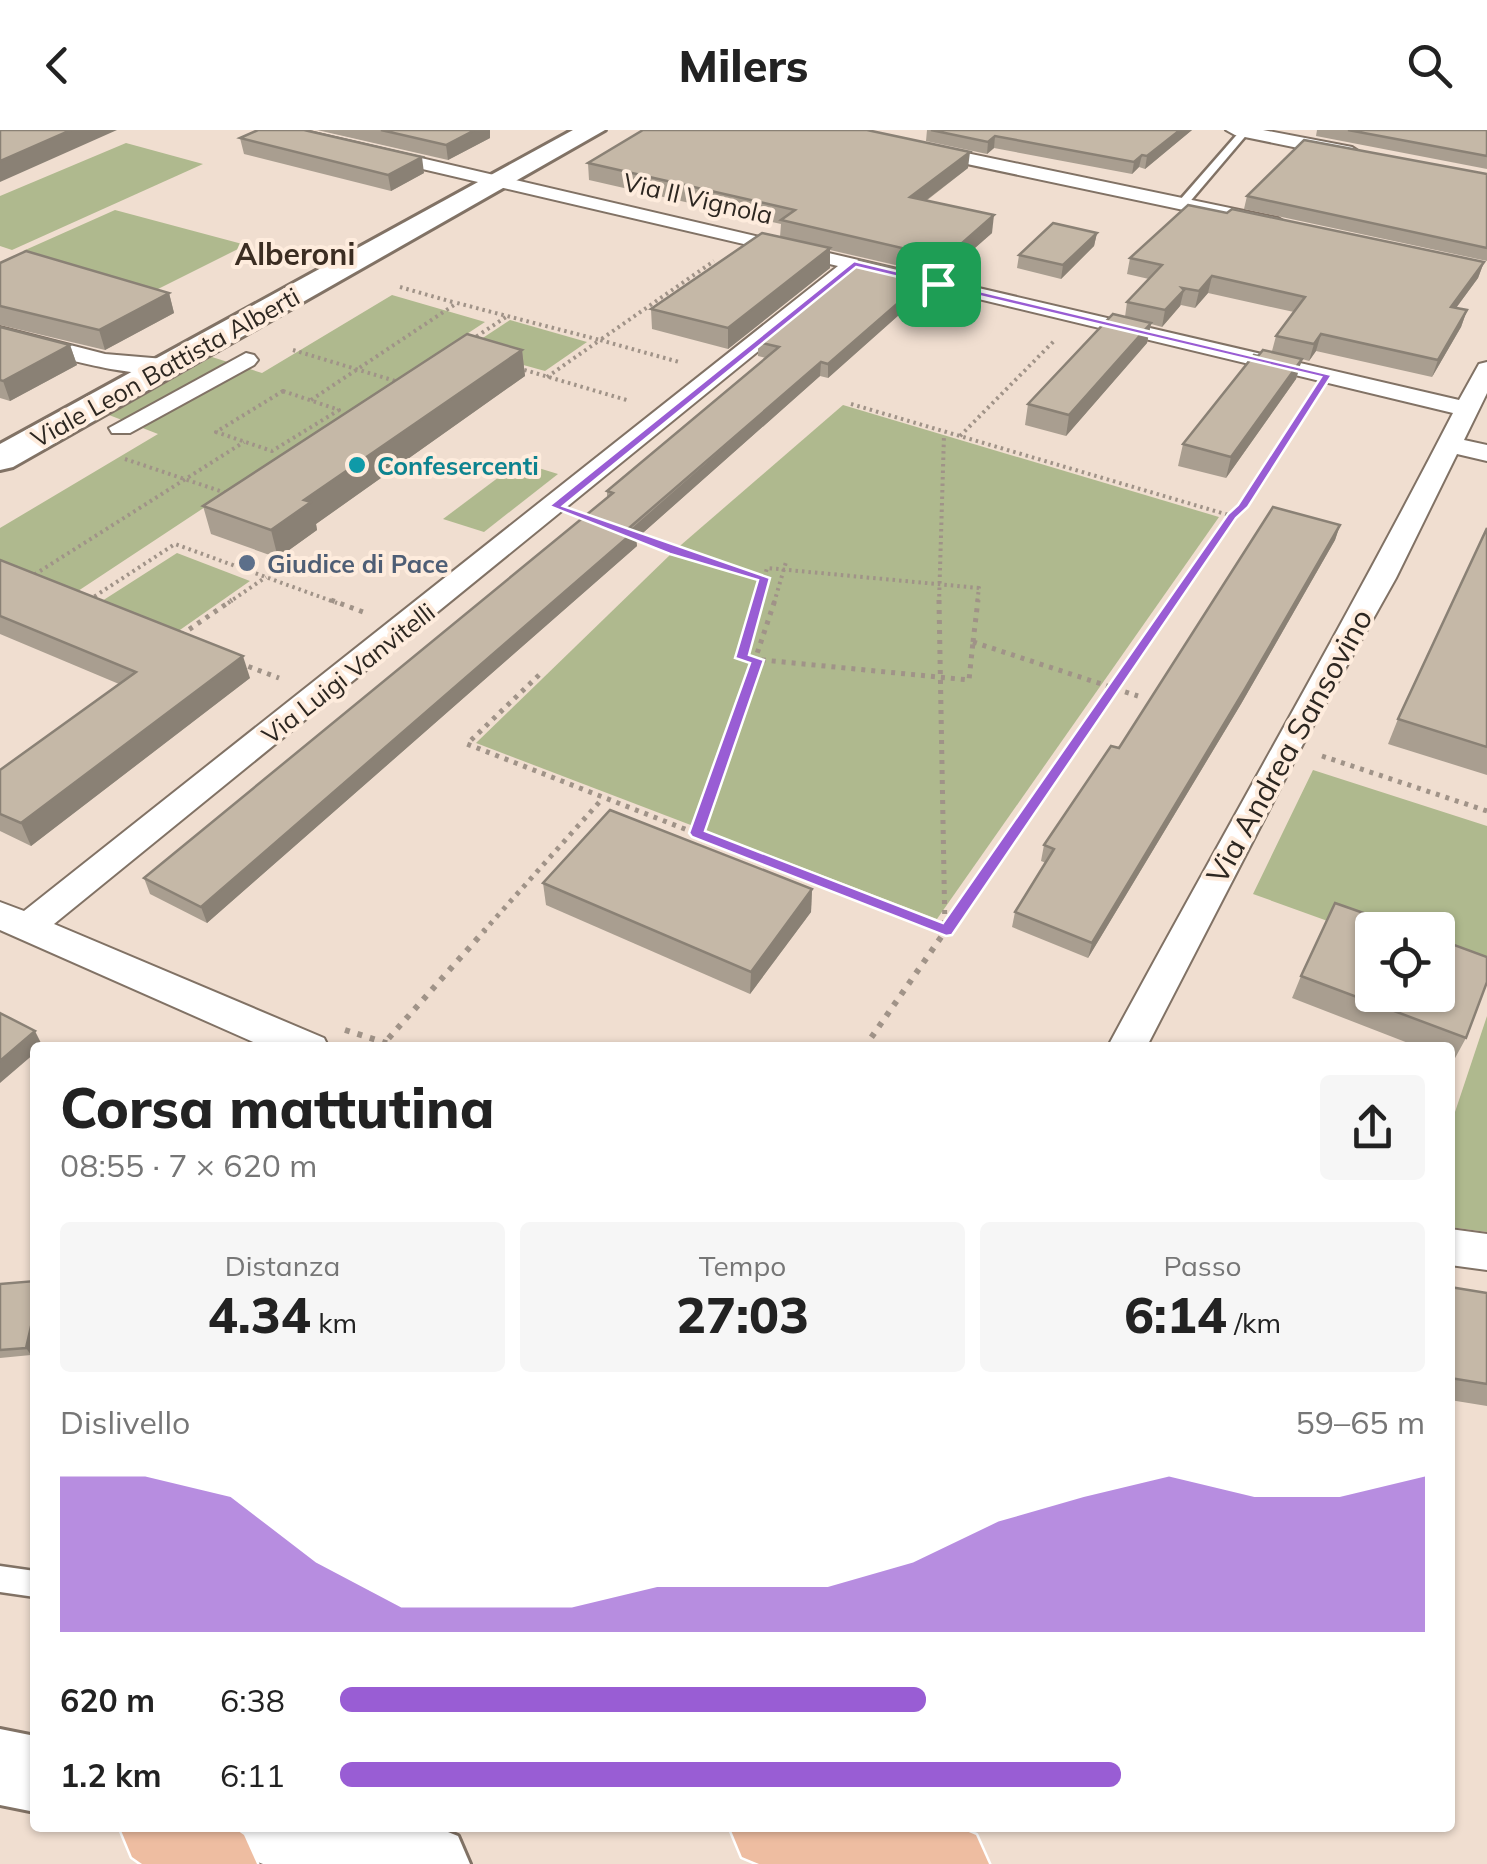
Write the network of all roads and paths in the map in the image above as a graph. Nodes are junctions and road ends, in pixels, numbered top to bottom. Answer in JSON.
{"nodes":[{"id":1,"x":277,"y":130,"type":"edge"},
{"id":2,"x":592,"y":130,"type":"edge"},
{"id":3,"x":830,"y":130,"type":"edge"},
{"id":4,"x":1240,"y":131,"type":"edge"},
{"id":5,"x":1375,"y":157,"type":"edge"},
{"id":6,"x":502,"y":183,"type":"junction"},
{"id":7,"x":1183,"y":203,"type":"junction"},
{"id":8,"x":1297,"y":228,"type":"edge"},
{"id":9,"x":721,"y":256,"type":"edge"},
{"id":10,"x":854,"y":264,"type":"junction"},
{"id":11,"x":400,"y":286,"type":"dead end"},
{"id":12,"x":457,"y":303,"type":"junction"},
{"id":13,"x":507,"y":316,"type":"junction"},
{"id":14,"x":1077,"y":318,"type":"junction"},
{"id":15,"x":0,"y":334,"type":"edge"},
{"id":16,"x":600,"y":340,"type":"junction"},
{"id":17,"x":468,"y":342,"type":"edge"},
{"id":18,"x":38,"y":346,"type":"junction"},
{"id":19,"x":293,"y":350,"type":"dead end"},
{"id":20,"x":246,"y":360,"type":"dead end"},
{"id":21,"x":683,"y":363,"type":"dead end"},
{"id":22,"x":164,"y":366,"type":"junction"},
{"id":23,"x":510,"y":366,"type":"edge"},
{"id":24,"x":1487,"y":369,"type":"edge"},
{"id":25,"x":358,"y":370,"type":"junction"},
{"id":26,"x":1327,"y":375,"type":"junction"},
{"id":27,"x":547,"y":377,"type":"junction"},
{"id":28,"x":408,"y":385,"type":"edge"},
{"id":29,"x":106,"y":400,"type":"junction"},
{"id":30,"x":311,"y":400,"type":"junction"},
{"id":31,"x":632,"y":402,"type":"dead end"},
{"id":32,"x":851,"y":404,"type":"dead end"},
{"id":33,"x":1466,"y":409,"type":"junction"},
{"id":34,"x":121,"y":428,"type":"dead end"},
{"id":35,"x":307,"y":430,"type":"junction"},
{"id":36,"x":320,"y":434,"type":"edge"},
{"id":37,"x":944,"y":435,"type":"dead end"},
{"id":38,"x":960,"y":436,"type":"junction"},
{"id":39,"x":244,"y":442,"type":"junction"},
{"id":40,"x":1449,"y":444,"type":"junction"},
{"id":41,"x":1487,"y":453,"type":"edge"},
{"id":42,"x":114,"y":456,"type":"dead end"},
{"id":43,"x":0,"y":459,"type":"edge"},
{"id":44,"x":186,"y":479,"type":"junction"},
{"id":45,"x":238,"y":498,"type":"edge"},
{"id":46,"x":555,"y":506,"type":"junction"},
{"id":47,"x":1232,"y":516,"type":"junction"},
{"id":48,"x":786,"y":566,"type":"junction"},
{"id":49,"x":266,"y":577,"type":"junction"},
{"id":50,"x":764,"y":578,"type":"junction"},
{"id":51,"x":939,"y":585,"type":"junction"},
{"id":52,"x":39,"y":586,"type":"edge"},
{"id":53,"x":102,"y":611,"type":"edge"},
{"id":54,"x":378,"y":617,"type":"dead end"},
{"id":55,"x":973,"y":642,"type":"junction"},
{"id":56,"x":193,"y":646,"type":"edge"},
{"id":57,"x":226,"y":658,"type":"edge"},
{"id":58,"x":757,"y":660,"type":"junction"},
{"id":59,"x":539,"y":675,"type":"dead end"},
{"id":60,"x":943,"y":676,"type":"junction"},
{"id":61,"x":293,"y":684,"type":"dead end"},
{"id":62,"x":1110,"y":688,"type":"junction"},
{"id":63,"x":1138,"y":696,"type":"dead end"},
{"id":64,"x":1287,"y":744,"type":"junction"},
{"id":65,"x":603,"y":798,"type":"junction"},
{"id":66,"x":1487,"y":811,"type":"edge"},
{"id":67,"x":697,"y":833,"type":"junction"},
{"id":68,"x":13,"y":922,"type":"edge"},
{"id":69,"x":946,"y":931,"type":"junction"},
{"id":70,"x":294,"y":1042,"type":"edge"},
{"id":71,"x":385,"y":1042,"type":"edge"},
{"id":72,"x":868,"y":1042,"type":"edge"},
{"id":73,"x":1129,"y":1042,"type":"edge"},
{"id":74,"x":1455,"y":1248,"type":"edge"},
{"id":75,"x":1487,"y":1252,"type":"edge"},
{"id":76,"x":0,"y":1578,"type":"edge"},
{"id":77,"x":30,"y":1583,"type":"edge"},
{"id":78,"x":0,"y":1766,"type":"edge"},
{"id":79,"x":30,"y":1773,"type":"edge"},
{"id":80,"x":168,"y":1832,"type":"edge"},
{"id":81,"x":289,"y":1832,"type":"edge"},
{"id":82,"x":791,"y":1832,"type":"edge"},
{"id":83,"x":216,"y":1864,"type":"edge"},
{"id":84,"x":430,"y":1864,"type":"edge"},
{"id":85,"x":947,"y":1864,"type":"edge"}],
"edges":[{"from":1,"to":6,"type":"street","name":"Via Il Vignola"},
{"from":2,"to":6,"type":"main road","name":"Viale Leon Battista Alberti"},
{"from":3,"to":7,"type":"street"},
{"from":4,"to":5,"type":"street"},
{"from":4,"to":7,"type":"lane"},
{"from":6,"to":10,"type":"street","name":"Via Il Vignola"},
{"from":6,"to":22,"type":"main road","name":"Viale Leon Battista Alberti"},
{"from":7,"to":8,"type":"street"},
{"from":9,"to":16,"type":"path"},
{"from":10,"to":14,"type":"street","name":"Via Il Vignola"},
{"from":10,"to":46,"type":"street","name":"Via Luigi Vanvitelli"},
{"from":11,"to":12,"type":"path"},
{"from":12,"to":13,"type":"path"},
{"from":12,"to":25,"type":"path"},
{"from":13,"to":16,"type":"path"},
{"from":13,"to":17,"type":"path"},
{"from":14,"to":26,"type":"street","name":"Via Il Vignola"},
{"from":14,"to":38,"type":"path"},
{"from":15,"to":18,"type":"street"},
{"from":16,"to":21,"type":"path"},
{"from":16,"to":27,"type":"path"},
{"from":18,"to":22,"type":"street"},
{"from":18,"to":29,"type":"street"},
{"from":19,"to":25,"type":"path"},
{"from":20,"to":34,"type":"street"},
{"from":22,"to":29,"type":"main road","name":"Viale Leon Battista Alberti"},
{"from":23,"to":27,"type":"path"},
{"from":24,"to":33,"type":"street","name":"Via Andrea Sansovino"},
{"from":25,"to":28,"type":"path"},
{"from":25,"to":30,"type":"path"},
{"from":26,"to":33,"type":"street","name":"Via Il Vignola"},
{"from":26,"to":47,"type":"path"},
{"from":27,"to":31,"type":"path"},
{"from":29,"to":43,"type":"main road","name":"Viale Leon Battista Alberti"},
{"from":30,"to":35,"type":"path"},
{"from":30,"to":39,"type":"path"},
{"from":32,"to":38,"type":"path"},
{"from":33,"to":40,"type":"street","name":"Via Andrea Sansovino"},
{"from":35,"to":36,"type":"path"},
{"from":35,"to":39,"type":"path"},
{"from":37,"to":51,"type":"path"},
{"from":38,"to":47,"type":"path"},
{"from":39,"to":44,"type":"path"},
{"from":40,"to":41,"type":"street"},
{"from":40,"to":64,"type":"street","name":"Via Andrea Sansovino"},
{"from":42,"to":44,"type":"path"},
{"from":44,"to":45,"type":"path"},
{"from":44,"to":52,"type":"path"},
{"from":46,"to":50,"type":"path"},
{"from":46,"to":68,"type":"street","name":"Via Luigi Vanvitelli"},
{"from":47,"to":62,"type":"path"},
{"from":48,"to":50,"type":"path"},
{"from":48,"to":51,"type":"path"},
{"from":48,"to":58,"type":"path"},
{"from":49,"to":53,"type":"path"},
{"from":49,"to":54,"type":"path"},
{"from":49,"to":56,"type":"path"},
{"from":50,"to":58,"type":"path"},
{"from":51,"to":55,"type":"path"},
{"from":51,"to":60,"type":"path"},
{"from":55,"to":60,"type":"path"},
{"from":55,"to":62,"type":"path"},
{"from":57,"to":61,"type":"path"},
{"from":58,"to":60,"type":"path"},
{"from":58,"to":67,"type":"path"},
{"from":59,"to":65,"type":"path"},
{"from":60,"to":69,"type":"path"},
{"from":62,"to":63,"type":"path"},
{"from":62,"to":69,"type":"path"},
{"from":64,"to":66,"type":"path"},
{"from":64,"to":73,"type":"street","name":"Via Andrea Sansovino"},
{"from":65,"to":67,"type":"path"},
{"from":65,"to":71,"type":"path"},
{"from":67,"to":69,"type":"path"},
{"from":68,"to":70,"type":"street"},
{"from":69,"to":72,"type":"path"},
{"from":74,"to":75,"type":"street"},
{"from":76,"to":77,"type":"lane"},
{"from":78,"to":79,"type":"main road"},
{"from":80,"to":83,"type":"highway"},
{"from":81,"to":84,"type":"main road"},
{"from":82,"to":85,"type":"highway"}]}
